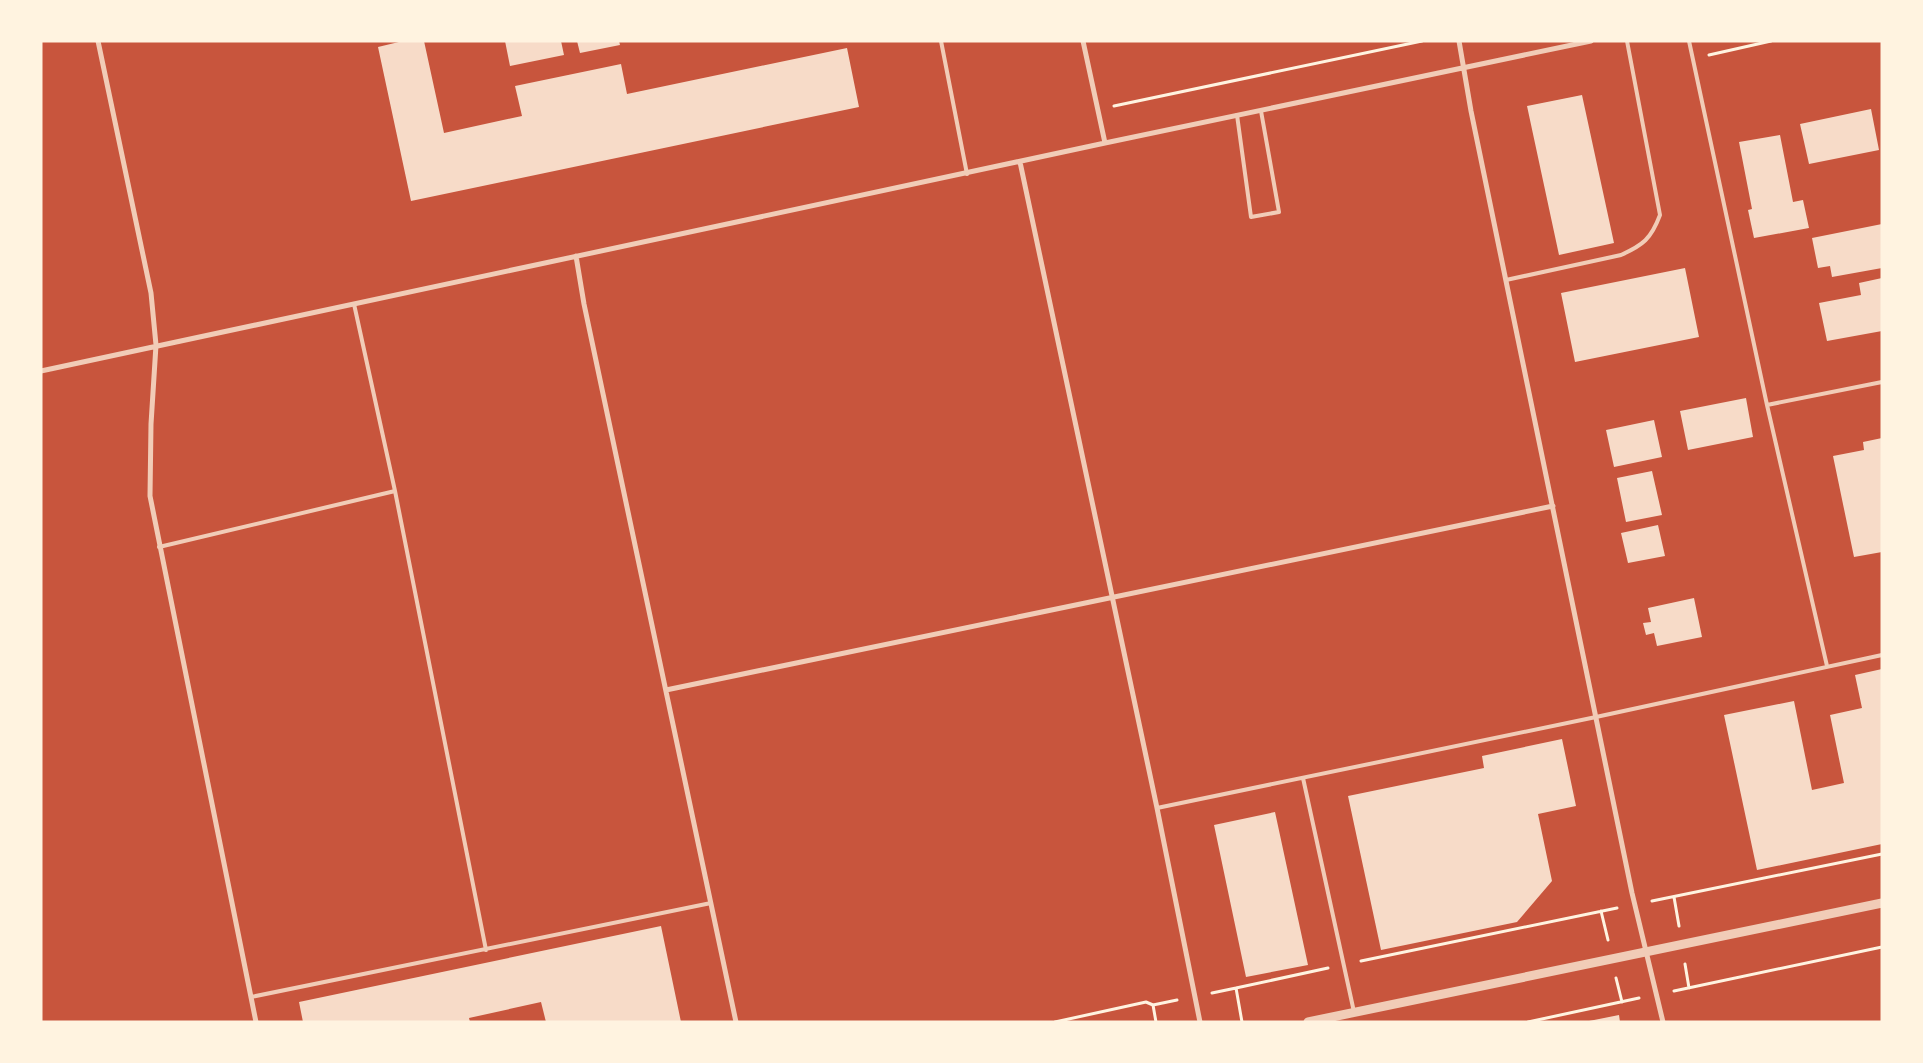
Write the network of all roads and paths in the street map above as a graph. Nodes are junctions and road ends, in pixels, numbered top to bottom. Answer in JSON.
{"nodes":[{"id":1,"x":98,"y":41,"type":"edge"},
{"id":2,"x":941,"y":41,"type":"edge"},
{"id":3,"x":1083,"y":41,"type":"edge"},
{"id":4,"x":1422,"y":41,"type":"edge"},
{"id":5,"x":1459,"y":41,"type":"edge"},
{"id":6,"x":1592,"y":41,"type":"edge"},
{"id":7,"x":1628,"y":41,"type":"edge"},
{"id":8,"x":1689,"y":41,"type":"edge"},
{"id":9,"x":1771,"y":41,"type":"edge"},
{"id":10,"x":1693,"y":59,"type":"junction"},
{"id":11,"x":1464,"y":68,"type":"junction"},
{"id":12,"x":1098,"y":110,"type":"junction"},
{"id":13,"x":1261,"y":111,"type":"junction"},
{"id":14,"x":1236,"y":116,"type":"junction"},
{"id":15,"x":1105,"y":143,"type":"junction"},
{"id":16,"x":1020,"y":162,"type":"junction"},
{"id":17,"x":967,"y":174,"type":"junction"},
{"id":18,"x":576,"y":256,"type":"junction"},
{"id":19,"x":1506,"y":280,"type":"junction"},
{"id":20,"x":354,"y":304,"type":"junction"},
{"id":21,"x":156,"y":345,"type":"junction"},
{"id":22,"x":41,"y":371,"type":"edge"},
{"id":23,"x":1882,"y":382,"type":"edge"},
{"id":24,"x":1767,"y":406,"type":"junction"},
{"id":25,"x":395,"y":491,"type":"junction"},
{"id":26,"x":1553,"y":506,"type":"junction"},
{"id":27,"x":159,"y":547,"type":"junction"},
{"id":28,"x":1112,"y":597,"type":"junction"},
{"id":29,"x":1882,"y":655,"type":"edge"},
{"id":30,"x":1827,"y":666,"type":"junction"},
{"id":31,"x":666,"y":690,"type":"junction"},
{"id":32,"x":1596,"y":717,"type":"junction"},
{"id":33,"x":1303,"y":778,"type":"junction"},
{"id":34,"x":1157,"y":808,"type":"junction"},
{"id":35,"x":1882,"y":854,"type":"edge"},
{"id":36,"x":1674,"y":897,"type":"dead end"},
{"id":37,"x":711,"y":903,"type":"junction"},
{"id":38,"x":1882,"y":903,"type":"edge"},
{"id":39,"x":1601,"y":911,"type":"dead end"},
{"id":40,"x":1882,"y":947,"type":"edge"},
{"id":41,"x":486,"y":950,"type":"junction"},
{"id":42,"x":1646,"y":951,"type":"junction"},
{"id":43,"x":1344,"y":965,"type":"junction"},
{"id":44,"x":1236,"y":988,"type":"dead end"},
{"id":45,"x":1689,"y":988,"type":"dead end"},
{"id":46,"x":251,"y":997,"type":"junction"},
{"id":47,"x":1622,"y":1002,"type":"dead end"},
{"id":48,"x":1354,"y":1012,"type":"junction"},
{"id":49,"x":256,"y":1022,"type":"edge"},
{"id":50,"x":736,"y":1022,"type":"edge"},
{"id":51,"x":1055,"y":1022,"type":"edge"},
{"id":52,"x":1156,"y":1022,"type":"edge"},
{"id":53,"x":1200,"y":1022,"type":"edge"},
{"id":54,"x":1308,"y":1022,"type":"edge"},
{"id":55,"x":1528,"y":1022,"type":"edge"},
{"id":56,"x":1663,"y":1022,"type":"edge"}],
"edges":[{"from":1,"to":21,"type":"street"},
{"from":2,"to":17,"type":"lane"},
{"from":3,"to":12,"type":"street"},
{"from":4,"to":12,"type":"path"},
{"from":5,"to":11,"type":"street"},
{"from":6,"to":11,"type":"street"},
{"from":7,"to":19,"type":"lane"},
{"from":8,"to":10,"type":"lane"},
{"from":9,"to":10,"type":"path"},
{"from":10,"to":24,"type":"lane"},
{"from":11,"to":13,"type":"street"},
{"from":11,"to":19,"type":"street"},
{"from":12,"to":15,"type":"street"},
{"from":13,"to":14,"type":"street"},
{"from":13,"to":14,"type":"lane"},
{"from":14,"to":15,"type":"street"},
{"from":15,"to":16,"type":"street"},
{"from":16,"to":17,"type":"street"},
{"from":16,"to":28,"type":"street"},
{"from":17,"to":18,"type":"street"},
{"from":18,"to":20,"type":"street"},
{"from":18,"to":31,"type":"street"},
{"from":19,"to":26,"type":"street"},
{"from":20,"to":21,"type":"street"},
{"from":20,"to":25,"type":"lane"},
{"from":21,"to":22,"type":"street"},
{"from":21,"to":27,"type":"street"},
{"from":23,"to":24,"type":"lane"},
{"from":24,"to":30,"type":"lane"},
{"from":25,"to":27,"type":"lane"},
{"from":25,"to":41,"type":"lane"},
{"from":26,"to":28,"type":"street"},
{"from":26,"to":32,"type":"street"},
{"from":27,"to":46,"type":"street"},
{"from":28,"to":31,"type":"street"},
{"from":28,"to":34,"type":"street"},
{"from":29,"to":30,"type":"lane"},
{"from":30,"to":32,"type":"lane"},
{"from":31,"to":37,"type":"street"},
{"from":32,"to":33,"type":"lane"},
{"from":32,"to":42,"type":"street"},
{"from":33,"to":34,"type":"lane"},
{"from":33,"to":43,"type":"lane"},
{"from":34,"to":53,"type":"street"},
{"from":35,"to":36,"type":"path"},
{"from":37,"to":41,"type":"lane"},
{"from":37,"to":50,"type":"street"},
{"from":38,"to":42,"type":"street"},
{"from":39,"to":43,"type":"path"},
{"from":40,"to":45,"type":"path"},
{"from":41,"to":46,"type":"lane"},
{"from":42,"to":48,"type":"street"},
{"from":42,"to":56,"type":"street"},
{"from":43,"to":44,"type":"path"},
{"from":43,"to":48,"type":"lane"},
{"from":46,"to":49,"type":"street"},
{"from":47,"to":55,"type":"path"},
{"from":48,"to":54,"type":"street"},
{"from":51,"to":52,"type":"path"}]}
